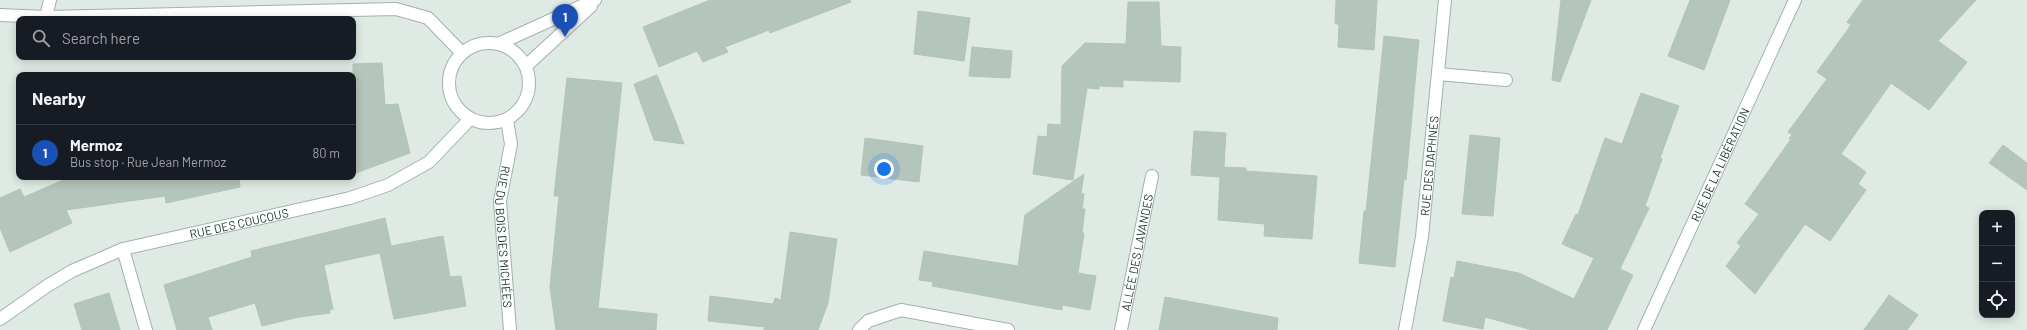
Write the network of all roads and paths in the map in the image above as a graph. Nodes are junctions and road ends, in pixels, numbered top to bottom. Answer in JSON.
{"nodes":[{"id":1,"x":50,"y":0,"type":"edge"},
{"id":2,"x":596,"y":0,"type":"edge"},
{"id":3,"x":1444,"y":0,"type":"edge"},
{"id":4,"x":1795,"y":0,"type":"edge"},
{"id":5,"x":0,"y":14,"type":"edge"},
{"id":6,"x":31,"y":16,"type":"edge"},
{"id":7,"x":46,"y":16,"type":"edge"},
{"id":8,"x":90,"y":16,"type":"edge"},
{"id":9,"x":498,"y":44,"type":"junction"},
{"id":10,"x":462,"y":53,"type":"junction"},
{"id":11,"x":526,"y":66,"type":"junction"},
{"id":12,"x":1438,"y":74,"type":"junction"},
{"id":13,"x":1506,"y":80,"type":"dead end"},
{"id":14,"x":470,"y":119,"type":"junction"},
{"id":15,"x":506,"y":120,"type":"junction"},
{"id":16,"x":1152,"y":176,"type":"dead end"},
{"id":17,"x":123,"y":249,"type":"junction"},
{"id":18,"x":0,"y":319,"type":"edge"},
{"id":19,"x":146,"y":330,"type":"edge"},
{"id":20,"x":510,"y":330,"type":"edge"},
{"id":21,"x":859,"y":330,"type":"edge"},
{"id":22,"x":1008,"y":330,"type":"edge"},
{"id":23,"x":1121,"y":330,"type":"edge"},
{"id":24,"x":1405,"y":330,"type":"edge"},
{"id":25,"x":1644,"y":330,"type":"edge"}],
"edges":[{"from":1,"to":7,"type":"street"},
{"from":2,"to":9,"type":"street"},
{"from":2,"to":11,"type":"street"},
{"from":3,"to":12,"type":"street","name":"RUE DES DAPHNÉS"},
{"from":4,"to":25,"type":"street","name":"RUE DE LA LIBÉRATION"},
{"from":5,"to":6,"type":"street"},
{"from":8,"to":10,"type":"street"},
{"from":9,"to":10,"type":"street"},
{"from":9,"to":11,"type":"street"},
{"from":10,"to":14,"type":"street"},
{"from":11,"to":15,"type":"street"},
{"from":12,"to":13,"type":"street"},
{"from":12,"to":24,"type":"street","name":"RUE DES DAPHNÉS"},
{"from":14,"to":15,"type":"street"},
{"from":14,"to":17,"type":"street","name":"RUE DES COUCOUS"},
{"from":15,"to":20,"type":"street","name":"RUE DU BOIS DES MICHÉES"},
{"from":16,"to":23,"type":"street","name":"ALLÉE DES LAVANDES"},
{"from":17,"to":18,"type":"street","name":"RUE DES COUCOUS"},
{"from":17,"to":19,"type":"street"},
{"from":21,"to":22,"type":"street"}]}
